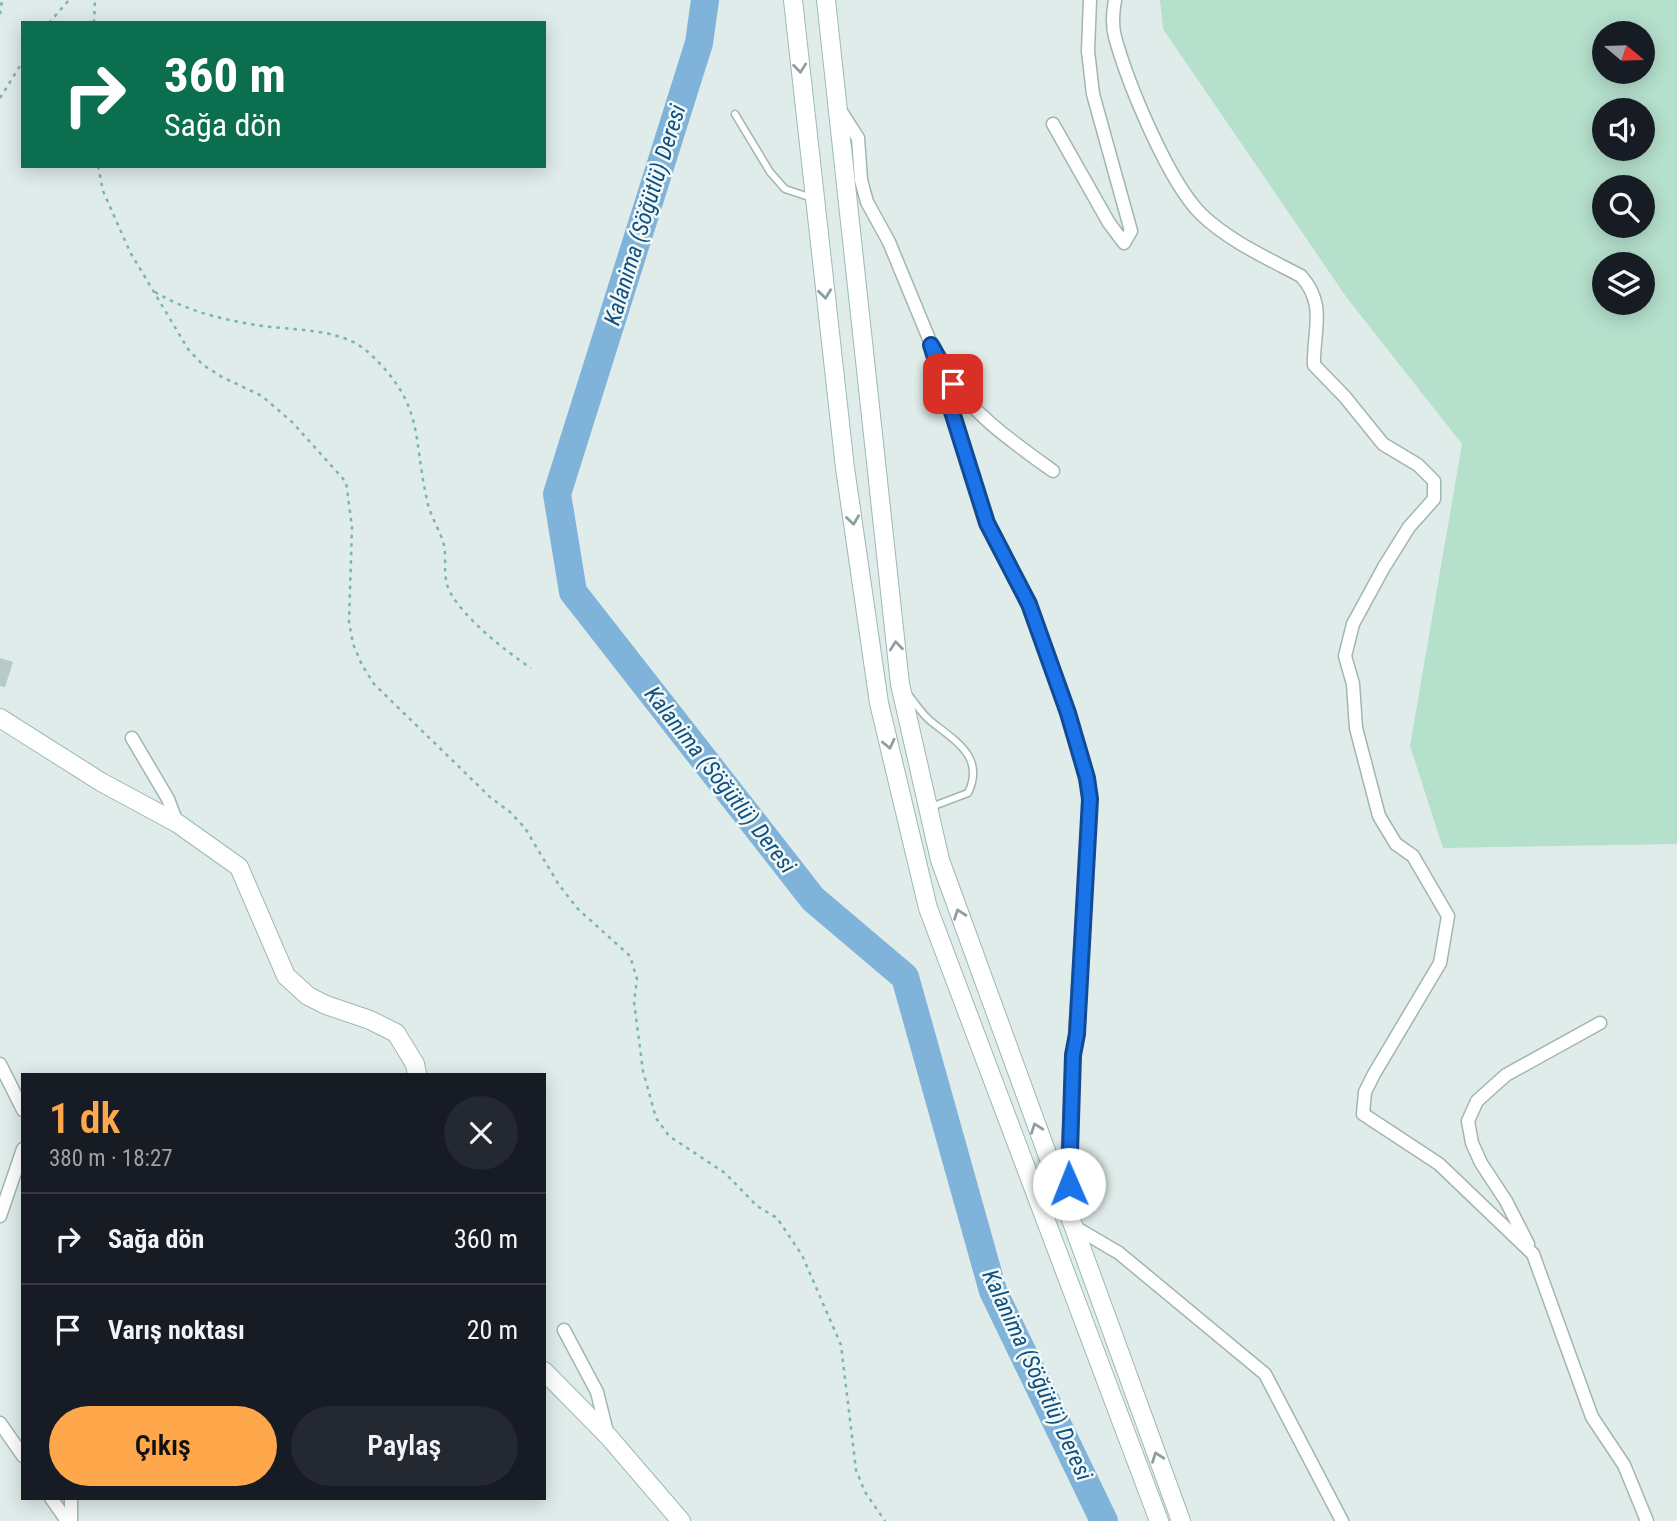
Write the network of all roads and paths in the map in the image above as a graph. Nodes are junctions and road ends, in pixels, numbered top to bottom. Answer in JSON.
{"nodes":[{"id":1,"x":2,"y":0,"type":"edge"},
{"id":2,"x":69,"y":0,"type":"edge"},
{"id":3,"x":94,"y":0,"type":"edge"},
{"id":4,"x":793,"y":0,"type":"edge"},
{"id":5,"x":826,"y":0,"type":"edge"},
{"id":6,"x":1090,"y":0,"type":"edge"},
{"id":7,"x":1115,"y":0,"type":"edge"},
{"id":8,"x":0,"y":14,"type":"edge"},
{"id":9,"x":51,"y":21,"type":"edge"},
{"id":10,"x":94,"y":21,"type":"edge"},
{"id":11,"x":21,"y":64,"type":"edge"},
{"id":12,"x":0,"y":98,"type":"edge"},
{"id":13,"x":834,"y":100,"type":"junction"},
{"id":14,"x":736,"y":114,"type":"dead end"},
{"id":15,"x":1054,"y":124,"type":"dead end"},
{"id":16,"x":99,"y":168,"type":"edge"},
{"id":17,"x":814,"y":199,"type":"junction"},
{"id":18,"x":153,"y":291,"type":"junction"},
{"id":19,"x":931,"y":345,"type":"junction"},
{"id":20,"x":1053,"y":471,"type":"dead end"},
{"id":21,"x":531,"y":668,"type":"dead end"},
{"id":22,"x":900,"y":684,"type":"junction"},
{"id":23,"x":0,"y":718,"type":"edge"},
{"id":24,"x":132,"y":738,"type":"dead end"},
{"id":25,"x":926,"y":809,"type":"junction"},
{"id":26,"x":177,"y":823,"type":"junction"},
{"id":27,"x":1600,"y":1023,"type":"dead end"},
{"id":28,"x":0,"y":1064,"type":"edge"},
{"id":29,"x":417,"y":1073,"type":"edge"},
{"id":30,"x":21,"y":1106,"type":"edge"},
{"id":31,"x":21,"y":1157,"type":"edge"},
{"id":32,"x":0,"y":1216,"type":"edge"},
{"id":33,"x":1072,"y":1226,"type":"junction"},
{"id":34,"x":1533,"y":1254,"type":"junction"},
{"id":35,"x":564,"y":1330,"type":"dead end"},
{"id":36,"x":546,"y":1373,"type":"edge"},
{"id":37,"x":0,"y":1423,"type":"edge"},
{"id":38,"x":608,"y":1436,"type":"junction"},
{"id":39,"x":21,"y":1453,"type":"edge"},
{"id":40,"x":53,"y":1500,"type":"edge"},
{"id":41,"x":71,"y":1500,"type":"edge"},
{"id":42,"x":69,"y":1521,"type":"edge"},
{"id":43,"x":681,"y":1521,"type":"edge"},
{"id":44,"x":885,"y":1521,"type":"edge"},
{"id":45,"x":1159,"y":1521,"type":"edge"},
{"id":46,"x":1181,"y":1521,"type":"edge"},
{"id":47,"x":1342,"y":1521,"type":"edge"},
{"id":48,"x":1647,"y":1521,"type":"edge"}],
"edges":[{"from":1,"to":8,"type":"path"},
{"from":2,"to":9,"type":"path"},
{"from":3,"to":10,"type":"path"},
{"from":4,"to":17,"type":"main road","one_way":true},
{"from":5,"to":13,"type":"main road"},
{"from":6,"to":15,"type":"street"},
{"from":7,"to":34,"type":"street"},
{"from":11,"to":12,"type":"path"},
{"from":13,"to":19,"type":"street"},
{"from":22,"to":13,"type":"main road","one_way":true},
{"from":14,"to":17,"type":"lane"},
{"from":16,"to":18,"type":"path"},
{"from":17,"to":45,"type":"main road","one_way":true},
{"from":18,"to":21,"type":"path"},
{"from":18,"to":44,"type":"path"},
{"from":19,"to":20,"type":"street"},
{"from":19,"to":33,"type":"street"},
{"from":22,"to":25,"type":"main road"},
{"from":22,"to":25,"type":"lane"},
{"from":23,"to":26,"type":"main road"},
{"from":24,"to":26,"type":"street"},
{"from":33,"to":25,"type":"main road","one_way":true},
{"from":26,"to":29,"type":"main road"},
{"from":27,"to":34,"type":"street"},
{"from":28,"to":30,"type":"street"},
{"from":31,"to":32,"type":"street"},
{"from":46,"to":33,"type":"main road","one_way":true},
{"from":33,"to":47,"type":"street"},
{"from":34,"to":48,"type":"street"},
{"from":35,"to":38,"type":"street"},
{"from":36,"to":38,"type":"main road"},
{"from":37,"to":39,"type":"street"},
{"from":38,"to":43,"type":"main road"},
{"from":40,"to":42,"type":"street"},
{"from":41,"to":42,"type":"street"}]}
